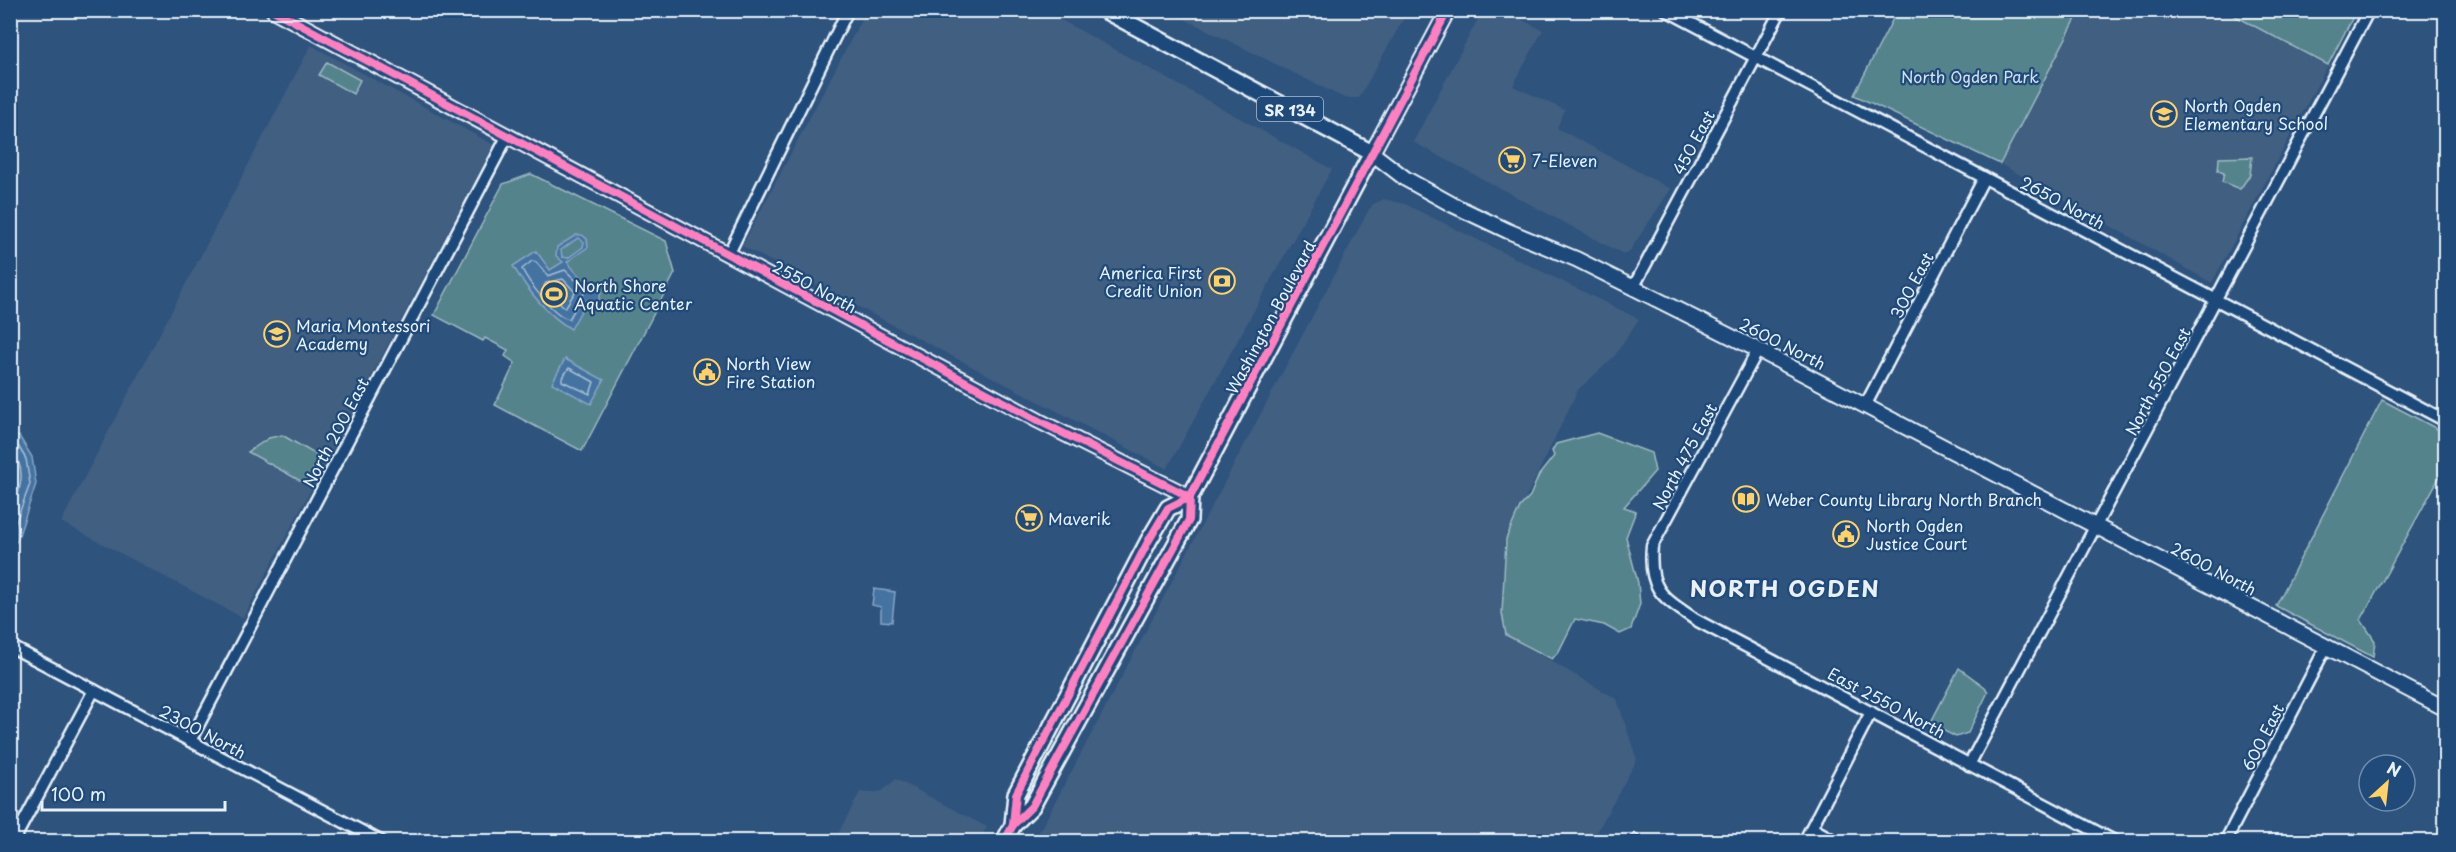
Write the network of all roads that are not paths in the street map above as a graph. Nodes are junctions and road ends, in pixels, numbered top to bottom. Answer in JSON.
{"nodes":[{"id":1,"x":273,"y":10,"type":"edge"},
{"id":2,"x":848,"y":10,"type":"edge"},
{"id":3,"x":1104,"y":10,"type":"edge"},
{"id":4,"x":1448,"y":10,"type":"edge"},
{"id":5,"x":1666,"y":10,"type":"edge"},
{"id":6,"x":1781,"y":10,"type":"edge"},
{"id":7,"x":2369,"y":10,"type":"edge"},
{"id":8,"x":1755,"y":59,"type":"junction"},
{"id":9,"x":507,"y":137,"type":"junction"},
{"id":10,"x":1372,"y":153,"type":"junction"},
{"id":11,"x":1984,"y":178,"type":"junction"},
{"id":12,"x":728,"y":255,"type":"junction"},
{"id":13,"x":1633,"y":288,"type":"junction"},
{"id":14,"x":2216,"y":301,"type":"junction"},
{"id":15,"x":1758,"y":350,"type":"junction"},
{"id":16,"x":1865,"y":406,"type":"junction"},
{"id":17,"x":2445,"y":421,"type":"edge"},
{"id":18,"x":1190,"y":497,"type":"junction"},
{"id":19,"x":2097,"y":526,"type":"junction"},
{"id":20,"x":1653,"y":579,"type":"joint"},
{"id":21,"x":10,"y":646,"type":"edge"},
{"id":22,"x":2326,"y":647,"type":"junction"},
{"id":23,"x":94,"y":690,"type":"junction"},
{"id":24,"x":2445,"y":709,"type":"edge"},
{"id":25,"x":1871,"y":712,"type":"junction"},
{"id":26,"x":190,"y":741,"type":"junction"},
{"id":27,"x":1969,"y":765,"type":"junction"},
{"id":28,"x":1013,"y":825,"type":"junction"},
{"id":29,"x":1812,"y":828,"type":"junction"},
{"id":30,"x":2100,"y":838,"type":"edge"},
{"id":31,"x":13,"y":842,"type":"edge"},
{"id":32,"x":382,"y":842,"type":"edge"},
{"id":33,"x":1004,"y":842,"type":"edge"},
{"id":34,"x":1804,"y":842,"type":"edge"},
{"id":35,"x":1837,"y":842,"type":"edge"},
{"id":36,"x":2116,"y":842,"type":"edge"},
{"id":37,"x":2225,"y":842,"type":"edge"}],
"edges":[{"from":1,"to":9,"type":"main road","name":"2550 North"},
{"from":2,"to":12,"type":"street"},
{"from":3,"to":10,"type":"main road","name":"2600 North","number":"SR 134"},
{"from":4,"to":10,"type":"main road","name":"Washington Boulevard"},
{"from":5,"to":8,"type":"street","name":"2650 North"},
{"from":6,"to":8,"type":"street","name":"450 East"},
{"from":7,"to":14,"type":"street","name":"North 550 East"},
{"from":8,"to":11,"type":"street","name":"2650 North"},
{"from":8,"to":13,"type":"street","name":"450 East"},
{"from":9,"to":12,"type":"main road","name":"2550 North"},
{"from":9,"to":26,"type":"street","name":"North 200 East"},
{"from":10,"to":13,"type":"main road","name":"2600 North"},
{"from":10,"to":18,"type":"main road","name":"Washington Boulevard"},
{"from":11,"to":14,"type":"street","name":"2650 North"},
{"from":11,"to":16,"type":"street","name":"300 East"},
{"from":12,"to":18,"type":"main road","name":"2550 North"},
{"from":13,"to":15,"type":"main road","name":"2600 North"},
{"from":14,"to":17,"type":"street","name":"2650 North"},
{"from":14,"to":19,"type":"street","name":"North 550 East"},
{"from":15,"to":16,"type":"main road","name":"2600 North"},
{"from":15,"to":20,"type":"street","name":"North 475 East"},
{"from":16,"to":19,"type":"main road","name":"2600 North"},
{"from":18,"to":28,"type":"main road","name":"Washington Boulevard"},
{"from":18,"to":28,"type":"main road"},
{"from":19,"to":22,"type":"main road","name":"2600 North"},
{"from":19,"to":27,"type":"street","name":"North 550 East"},
{"from":20,"to":25,"type":"street","name":"East 2550 North"},
{"from":21,"to":23,"type":"street","name":"2300 North"},
{"from":22,"to":24,"type":"main road","name":"2600 North"},
{"from":22,"to":37,"type":"street","name":"600 East"},
{"from":23,"to":26,"type":"street","name":"2300 North"},
{"from":23,"to":31,"type":"street"},
{"from":25,"to":27,"type":"street","name":"East 2550 North"},
{"from":25,"to":29,"type":"street"},
{"from":26,"to":32,"type":"street","name":"2300 North"},
{"from":27,"to":30,"type":"street","name":"East 2550 North"},
{"from":28,"to":33,"type":"main road"},
{"from":29,"to":34,"type":"street"},
{"from":29,"to":35,"type":"street"},
{"from":30,"to":36,"type":"street","name":"East 2550 North"}]}
